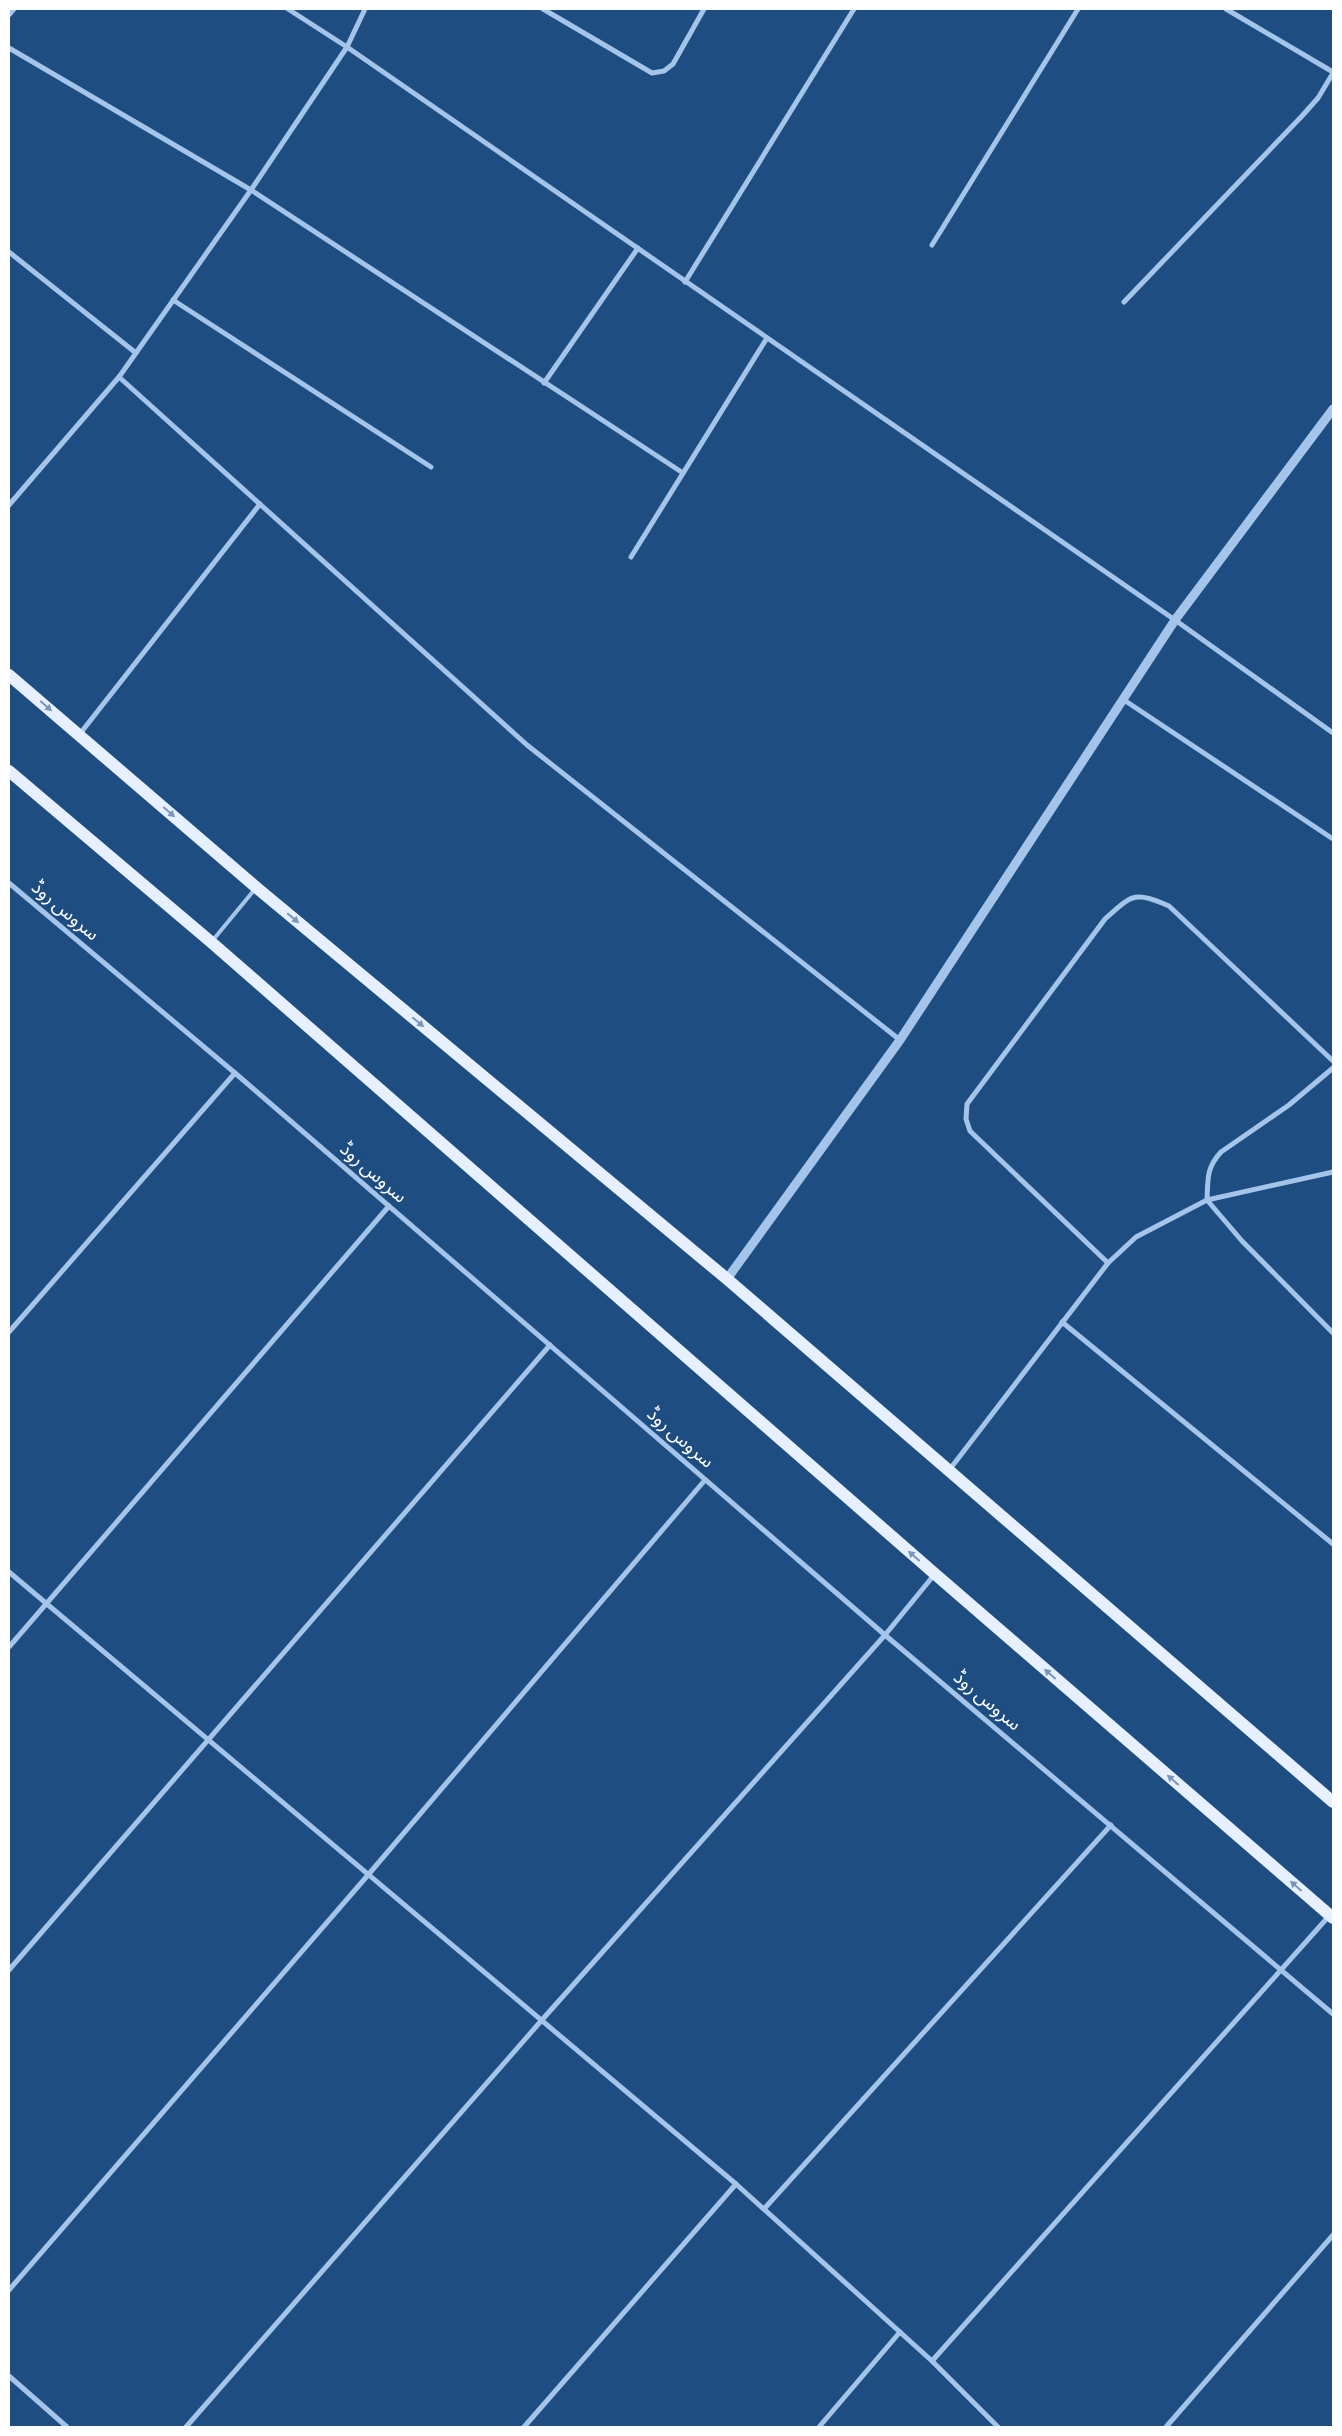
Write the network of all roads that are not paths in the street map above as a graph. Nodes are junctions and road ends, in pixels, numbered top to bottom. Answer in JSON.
{"nodes":[{"id":1,"x":14,"y":9,"type":"edge"},
{"id":2,"x":288,"y":9,"type":"edge"},
{"id":3,"x":366,"y":9,"type":"edge"},
{"id":4,"x":543,"y":9,"type":"edge"},
{"id":5,"x":704,"y":9,"type":"edge"},
{"id":6,"x":854,"y":9,"type":"edge"},
{"id":7,"x":1078,"y":9,"type":"edge"},
{"id":8,"x":1226,"y":9,"type":"edge"},
{"id":9,"x":9,"y":16,"type":"edge"},
{"id":10,"x":347,"y":47,"type":"junction"},
{"id":11,"x":9,"y":48,"type":"edge"},
{"id":12,"x":1333,"y":73,"type":"edge"},
{"id":13,"x":251,"y":190,"type":"junction"},
{"id":14,"x":932,"y":245,"type":"dead end"},
{"id":15,"x":638,"y":248,"type":"junction"},
{"id":16,"x":9,"y":252,"type":"edge"},
{"id":17,"x":685,"y":282,"type":"junction"},
{"id":18,"x":173,"y":300,"type":"junction"},
{"id":19,"x":1124,"y":302,"type":"dead end"},
{"id":20,"x":767,"y":338,"type":"junction"},
{"id":21,"x":136,"y":352,"type":"junction"},
{"id":22,"x":119,"y":377,"type":"junction"},
{"id":23,"x":544,"y":383,"type":"junction"},
{"id":24,"x":1333,"y":409,"type":"edge"},
{"id":25,"x":432,"y":467,"type":"dead end"},
{"id":26,"x":683,"y":473,"type":"junction"},
{"id":27,"x":260,"y":504,"type":"junction"},
{"id":28,"x":9,"y":505,"type":"edge"},
{"id":29,"x":631,"y":556,"type":"dead end"},
{"id":30,"x":1175,"y":620,"type":"junction"},
{"id":31,"x":9,"y":675,"type":"edge"},
{"id":32,"x":1124,"y":700,"type":"junction"},
{"id":33,"x":1333,"y":733,"type":"edge"},
{"id":34,"x":79,"y":735,"type":"junction"},
{"id":35,"x":9,"y":771,"type":"edge"},
{"id":36,"x":1333,"y":839,"type":"edge"},
{"id":37,"x":9,"y":883,"type":"edge"},
{"id":38,"x":256,"y":888,"type":"junction"},
{"id":39,"x":211,"y":942,"type":"junction"},
{"id":40,"x":900,"y":1040,"type":"junction"},
{"id":41,"x":1333,"y":1061,"type":"edge"},
{"id":42,"x":1333,"y":1068,"type":"edge"},
{"id":43,"x":235,"y":1073,"type":"junction"},
{"id":44,"x":1333,"y":1172,"type":"edge"},
{"id":45,"x":1207,"y":1200,"type":"junction"},
{"id":46,"x":388,"y":1206,"type":"junction"},
{"id":47,"x":1108,"y":1263,"type":"junction"},
{"id":48,"x":727,"y":1279,"type":"junction"},
{"id":49,"x":1062,"y":1322,"type":"junction"},
{"id":50,"x":9,"y":1332,"type":"edge"},
{"id":51,"x":1333,"y":1333,"type":"edge"},
{"id":52,"x":550,"y":1345,"type":"junction"},
{"id":53,"x":950,"y":1469,"type":"junction"},
{"id":54,"x":705,"y":1480,"type":"junction"},
{"id":55,"x":1333,"y":1544,"type":"edge"},
{"id":56,"x":9,"y":1572,"type":"edge"},
{"id":57,"x":935,"y":1574,"type":"junction"},
{"id":58,"x":47,"y":1604,"type":"junction"},
{"id":59,"x":885,"y":1635,"type":"junction"},
{"id":60,"x":9,"y":1647,"type":"edge"},
{"id":61,"x":207,"y":1740,"type":"junction"},
{"id":62,"x":1333,"y":1802,"type":"edge"},
{"id":63,"x":1111,"y":1825,"type":"junction"},
{"id":64,"x":368,"y":1875,"type":"junction"},
{"id":65,"x":1332,"y":1916,"type":"edge"},
{"id":66,"x":9,"y":1970,"type":"edge"},
{"id":67,"x":1282,"y":1971,"type":"junction"},
{"id":68,"x":1333,"y":2014,"type":"edge"},
{"id":69,"x":541,"y":2021,"type":"junction"},
{"id":70,"x":736,"y":2184,"type":"junction"},
{"id":71,"x":764,"y":2209,"type":"junction"},
{"id":72,"x":1333,"y":2235,"type":"edge"},
{"id":73,"x":9,"y":2290,"type":"edge"},
{"id":74,"x":900,"y":2332,"type":"junction"},
{"id":75,"x":932,"y":2362,"type":"junction"},
{"id":76,"x":9,"y":2376,"type":"edge"},
{"id":77,"x":67,"y":2427,"type":"edge"},
{"id":78,"x":186,"y":2427,"type":"edge"},
{"id":79,"x":524,"y":2427,"type":"edge"},
{"id":80,"x":819,"y":2427,"type":"edge"},
{"id":81,"x":998,"y":2427,"type":"edge"},
{"id":82,"x":1166,"y":2427,"type":"edge"}],
"edges":[{"from":1,"to":9,"type":"street"},
{"from":2,"to":10,"type":"street"},
{"from":3,"to":10,"type":"street"},
{"from":4,"to":5,"type":"street"},
{"from":6,"to":17,"type":"street"},
{"from":7,"to":14,"type":"street"},
{"from":8,"to":12,"type":"street"},
{"from":10,"to":13,"type":"street"},
{"from":10,"to":15,"type":"street"},
{"from":11,"to":13,"type":"street"},
{"from":12,"to":19,"type":"street"},
{"from":13,"to":18,"type":"street"},
{"from":13,"to":23,"type":"street"},
{"from":15,"to":17,"type":"street"},
{"from":15,"to":23,"type":"street"},
{"from":16,"to":21,"type":"street"},
{"from":17,"to":20,"type":"street"},
{"from":18,"to":21,"type":"street"},
{"from":18,"to":25,"type":"street"},
{"from":20,"to":26,"type":"street"},
{"from":20,"to":30,"type":"street"},
{"from":21,"to":22,"type":"street"},
{"from":22,"to":27,"type":"street"},
{"from":22,"to":28,"type":"street"},
{"from":23,"to":26,"type":"street"},
{"from":24,"to":30,"type":"street"},
{"from":26,"to":29,"type":"street"},
{"from":27,"to":34,"type":"street"},
{"from":27,"to":40,"type":"street"},
{"from":30,"to":32,"type":"street"},
{"from":30,"to":33,"type":"street"},
{"from":31,"to":34,"type":"main road","one_way":true},
{"from":32,"to":36,"type":"street"},
{"from":32,"to":40,"type":"street"},
{"from":34,"to":38,"type":"main road","one_way":true},
{"from":35,"to":39,"type":"main road"},
{"from":37,"to":43,"type":"street","name":"سروس روڈ"},
{"from":38,"to":39,"type":"lane"},
{"from":38,"to":48,"type":"main road","one_way":true},
{"from":57,"to":39,"type":"main road","one_way":true},
{"from":40,"to":48,"type":"street"},
{"from":41,"to":47,"type":"street"},
{"from":42,"to":45,"type":"street"},
{"from":43,"to":46,"type":"street","name":"سروس روڈ"},
{"from":43,"to":50,"type":"street"},
{"from":44,"to":45,"type":"street"},
{"from":45,"to":47,"type":"street"},
{"from":45,"to":51,"type":"street"},
{"from":46,"to":52,"type":"street","name":"سروس روڈ"},
{"from":46,"to":58,"type":"street"},
{"from":47,"to":49,"type":"street"},
{"from":48,"to":53,"type":"main road"},
{"from":49,"to":53,"type":"street"},
{"from":49,"to":55,"type":"street"},
{"from":52,"to":54,"type":"street","name":"سروس روڈ"},
{"from":52,"to":61,"type":"street"},
{"from":53,"to":62,"type":"main road"},
{"from":54,"to":59,"type":"street","name":"سروس روڈ"},
{"from":54,"to":64,"type":"street"},
{"from":56,"to":58,"type":"street"},
{"from":57,"to":59,"type":"street"},
{"from":65,"to":57,"type":"main road","one_way":true},
{"from":58,"to":60,"type":"street"},
{"from":58,"to":61,"type":"street"},
{"from":59,"to":63,"type":"street","name":"سروس روڈ"},
{"from":59,"to":69,"type":"street"},
{"from":61,"to":64,"type":"street"},
{"from":61,"to":66,"type":"street"},
{"from":63,"to":67,"type":"street","name":"سروس روڈ"},
{"from":63,"to":71,"type":"street"},
{"from":64,"to":69,"type":"street"},
{"from":64,"to":73,"type":"street"},
{"from":65,"to":67,"type":"street"},
{"from":67,"to":68,"type":"street","name":"سروس روڈ"},
{"from":67,"to":75,"type":"street"},
{"from":69,"to":70,"type":"street"},
{"from":69,"to":78,"type":"street"},
{"from":70,"to":71,"type":"street"},
{"from":70,"to":79,"type":"street"},
{"from":71,"to":74,"type":"street"},
{"from":72,"to":82,"type":"street"},
{"from":74,"to":75,"type":"street"},
{"from":74,"to":80,"type":"street"},
{"from":75,"to":81,"type":"street"},
{"from":76,"to":77,"type":"street"}]}
